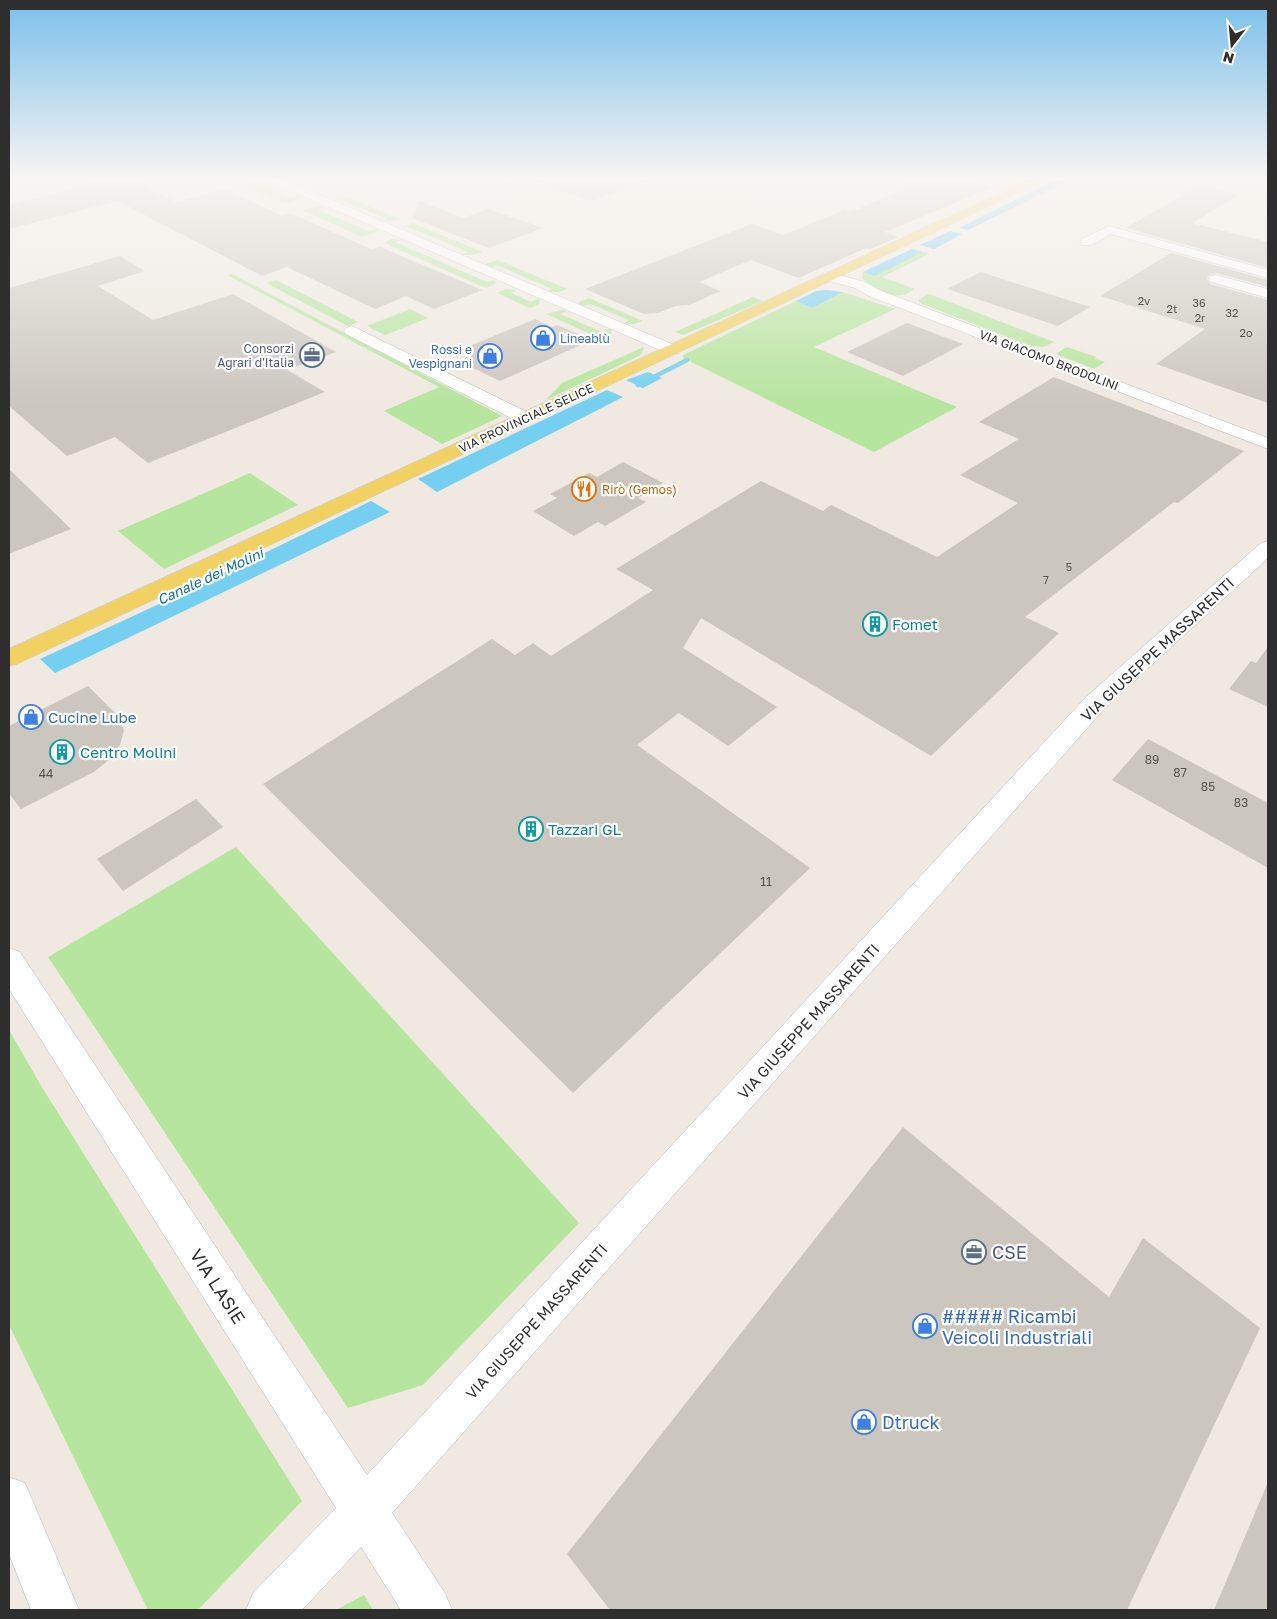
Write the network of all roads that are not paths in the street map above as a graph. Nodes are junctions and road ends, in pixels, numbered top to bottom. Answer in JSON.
{"nodes":[{"id":1,"x":447,"y":254,"type":"edge"},
{"id":2,"x":887,"y":254,"type":"edge"},
{"id":3,"x":1194,"y":254,"type":"edge"},
{"id":4,"x":1268,"y":274,"type":"edge"},
{"id":5,"x":1205,"y":276,"type":"dead end"},
{"id":6,"x":834,"y":279,"type":"junction"},
{"id":7,"x":1268,"y":294,"type":"edge"},
{"id":8,"x":352,"y":332,"type":"dead end"},
{"id":9,"x":673,"y":350,"type":"junction"},
{"id":10,"x":524,"y":418,"type":"junction"},
{"id":11,"x":1268,"y":444,"type":"edge"},
{"id":12,"x":1268,"y":547,"type":"edge"},
{"id":13,"x":9,"y":658,"type":"edge"},
{"id":14,"x":9,"y":962,"type":"edge"},
{"id":15,"x":9,"y":1499,"type":"edge"},
{"id":16,"x":364,"y":1511,"type":"junction"},
{"id":17,"x":55,"y":1610,"type":"edge"},
{"id":18,"x":270,"y":1610,"type":"edge"},
{"id":19,"x":428,"y":1610,"type":"edge"}],
"edges":[{"from":1,"to":9,"type":"street"},
{"from":2,"to":6,"type":"main road","name":"VIA PROVINCIALE SELICE"},
{"from":3,"to":4,"type":"street"},
{"from":5,"to":7,"type":"street"},
{"from":6,"to":9,"type":"main road","name":"VIA PROVINCIALE SELICE"},
{"from":6,"to":11,"type":"street","name":"VIA GIACOMO BRODOLINI"},
{"from":8,"to":10,"type":"street"},
{"from":9,"to":10,"type":"main road","name":"VIA PROVINCIALE SELICE"},
{"from":10,"to":13,"type":"main road","name":"VIA PROVINCIALE SELICE"},
{"from":12,"to":16,"type":"street","name":"VIA GIUSEPPE MASSARENTI"},
{"from":14,"to":16,"type":"street","name":"VIA LASIE"},
{"from":15,"to":17,"type":"street"},
{"from":16,"to":18,"type":"street","name":"VIA GIUSEPPE MASSARENTI"},
{"from":16,"to":19,"type":"street","name":"VIA LASIE"}]}
